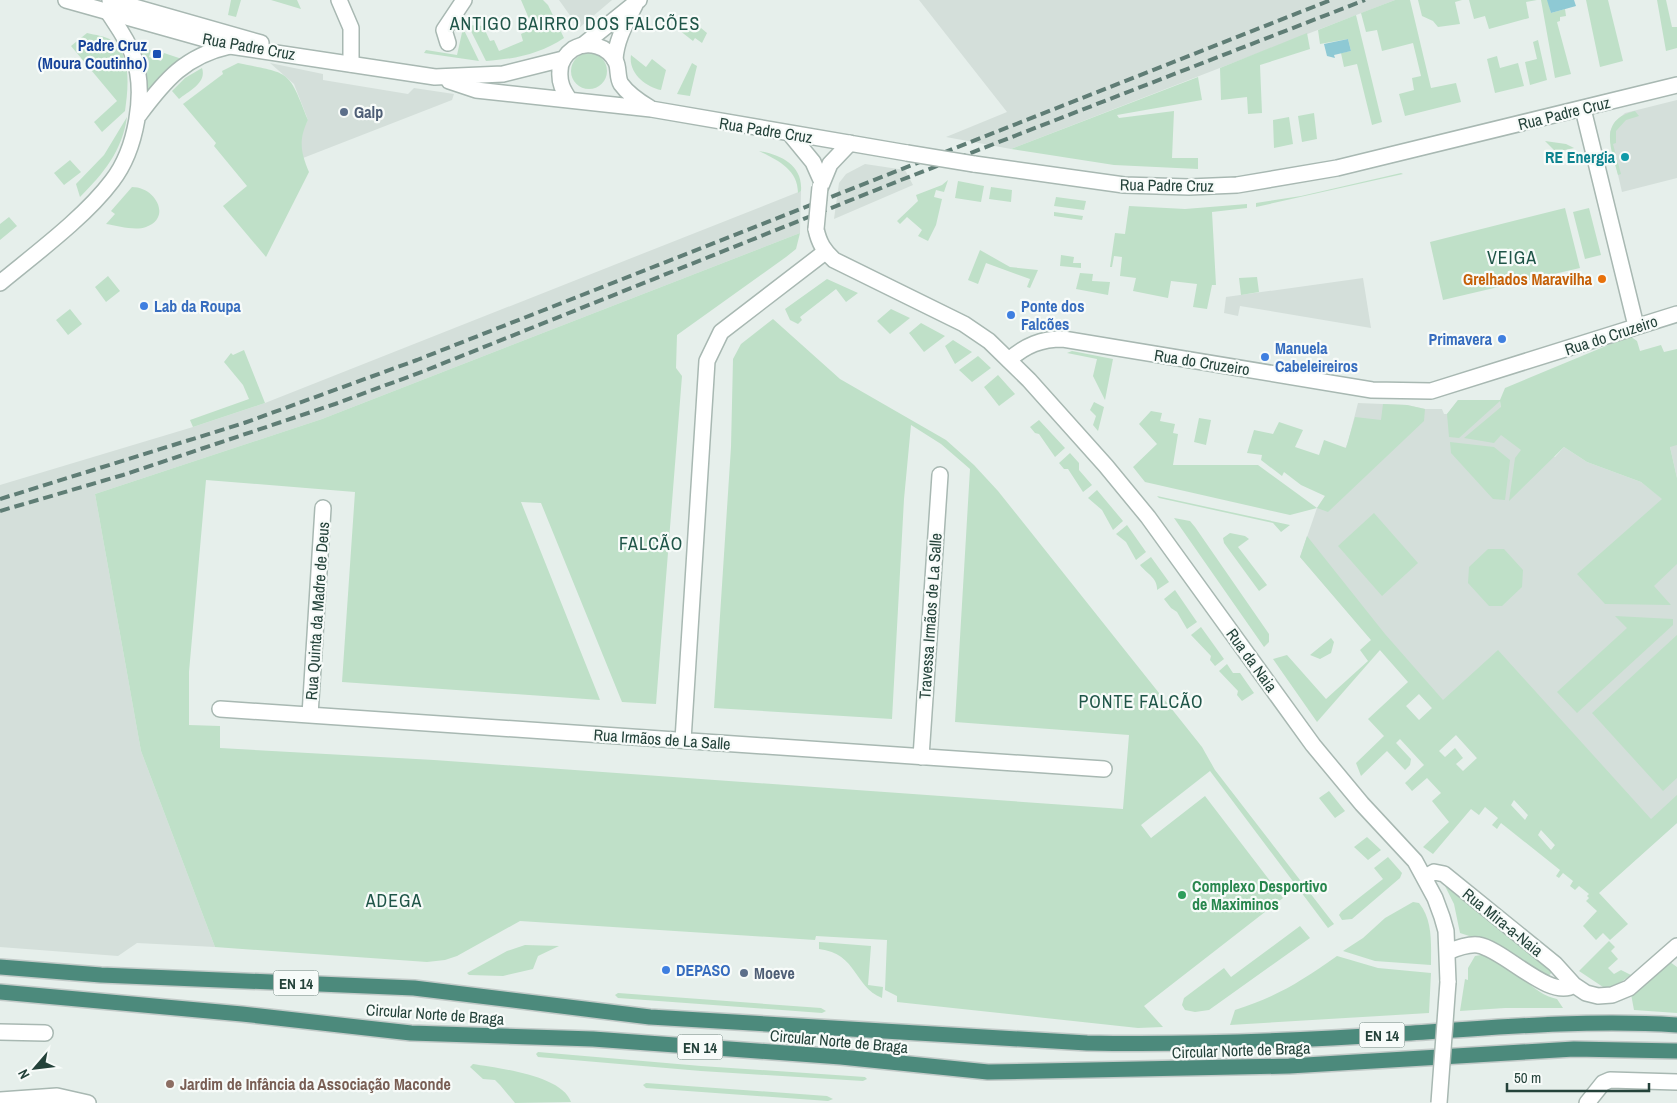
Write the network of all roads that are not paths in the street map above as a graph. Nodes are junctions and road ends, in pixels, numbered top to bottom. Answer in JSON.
{"nodes":[{"id":1,"x":66,"y":0,"type":"edge"},
{"id":2,"x":338,"y":0,"type":"edge"},
{"id":3,"x":464,"y":0,"type":"edge"},
{"id":4,"x":638,"y":1,"type":"edge"},
{"id":5,"x":109,"y":6,"type":"edge"},
{"id":6,"x":448,"y":43,"type":"dead end"},
{"id":7,"x":583,"y":45,"type":"junction"},
{"id":8,"x":230,"y":46,"type":"junction"},
{"id":9,"x":303,"y":56,"type":"junction"},
{"id":10,"x":563,"y":59,"type":"junction"},
{"id":11,"x":615,"y":60,"type":"junction"},
{"id":12,"x":351,"y":64,"type":"junction"},
{"id":13,"x":435,"y":77,"type":"junction"},
{"id":14,"x":619,"y":82,"type":"junction"},
{"id":15,"x":1677,"y":85,"type":"edge"},
{"id":16,"x":570,"y":99,"type":"junction"},
{"id":17,"x":595,"y":104,"type":"junction"},
{"id":18,"x":1583,"y":108,"type":"junction"},
{"id":19,"x":651,"y":109,"type":"junction"},
{"id":20,"x":139,"y":115,"type":"junction"},
{"id":21,"x":790,"y":134,"type":"junction"},
{"id":22,"x":850,"y":143,"type":"junction"},
{"id":23,"x":821,"y":184,"type":"junction"},
{"id":24,"x":825,"y":252,"type":"junction"},
{"id":25,"x":0,"y":283,"type":"edge"},
{"id":26,"x":1677,"y":314,"type":"edge"},
{"id":27,"x":1636,"y":326,"type":"junction"},
{"id":28,"x":1009,"y":360,"type":"junction"},
{"id":29,"x":940,"y":475,"type":"dead end"},
{"id":30,"x":323,"y":508,"type":"dead end"},
{"id":31,"x":220,"y":708,"type":"dead end"},
{"id":32,"x":310,"y":715,"type":"junction"},
{"id":33,"x":683,"y":740,"type":"junction"},
{"id":34,"x":921,"y":757,"type":"junction"},
{"id":35,"x":1104,"y":769,"type":"dead end"},
{"id":36,"x":1425,"y":876,"type":"junction"},
{"id":37,"x":1677,"y":946,"type":"edge"},
{"id":38,"x":1448,"y":952,"type":"junction"},
{"id":39,"x":0,"y":967,"type":"edge"},
{"id":40,"x":1574,"y":985,"type":"junction"},
{"id":41,"x":0,"y":992,"type":"edge"},
{"id":42,"x":1677,"y":1026,"type":"edge"},
{"id":43,"x":0,"y":1032,"type":"edge"},
{"id":44,"x":45,"y":1033,"type":"dead end"},
{"id":45,"x":1677,"y":1052,"type":"edge"},
{"id":46,"x":1677,"y":1082,"type":"edge"},
{"id":47,"x":0,"y":1100,"type":"edge"},
{"id":48,"x":88,"y":1103,"type":"edge"},
{"id":49,"x":1439,"y":1103,"type":"edge"},
{"id":50,"x":1587,"y":1103,"type":"edge"}],
"edges":[{"from":1,"to":5,"type":"street","name":"Rua Padre Cruz"},
{"from":2,"to":12,"type":"street"},
{"from":3,"to":6,"type":"street"},
{"from":4,"to":7,"type":"street"},
{"from":4,"to":11,"type":"street"},
{"from":5,"to":8,"type":"street","name":"Rua Padre Cruz"},
{"from":5,"to":9,"type":"street","name":"Rua Padre Cruz"},
{"from":5,"to":20,"type":"street"},
{"from":7,"to":10,"type":"street"},
{"from":7,"to":11,"type":"street"},
{"from":8,"to":9,"type":"street","name":"Rua Padre Cruz"},
{"from":8,"to":20,"type":"street"},
{"from":9,"to":12,"type":"street"},
{"from":10,"to":13,"type":"street"},
{"from":10,"to":16,"type":"street"},
{"from":11,"to":14,"type":"street"},
{"from":12,"to":13,"type":"street"},
{"from":13,"to":16,"type":"street","name":"Rua Padre Cruz"},
{"from":14,"to":17,"type":"street"},
{"from":14,"to":19,"type":"street","name":"Rua Padre Cruz"},
{"from":15,"to":18,"type":"street","name":"Rua Padre Cruz"},
{"from":16,"to":17,"type":"street","name":"Rua Padre Cruz"},
{"from":17,"to":19,"type":"street","name":"Rua Padre Cruz"},
{"from":18,"to":22,"type":"street","name":"Rua Padre Cruz","bridge":true},
{"from":18,"to":27,"type":"street"},
{"from":19,"to":21,"type":"street","name":"Rua Padre Cruz"},
{"from":20,"to":25,"type":"street"},
{"from":21,"to":22,"type":"street","name":"Rua Padre Cruz"},
{"from":21,"to":23,"type":"street"},
{"from":22,"to":23,"type":"street"},
{"from":23,"to":24,"type":"street","bridge":true},
{"from":24,"to":28,"type":"street"},
{"from":24,"to":33,"type":"street"},
{"from":26,"to":27,"type":"street","name":"Rua do Cruzeiro"},
{"from":27,"to":28,"type":"street","name":"Rua do Cruzeiro"},
{"from":28,"to":36,"type":"street","name":"Rua da Naia"},
{"from":29,"to":34,"type":"street","name":"Travessa Irmãos de La Salle"},
{"from":30,"to":32,"type":"street","name":"Rua Quinta da Madre de Deus"},
{"from":31,"to":32,"type":"street","name":"Rua Irmãos de La Salle"},
{"from":32,"to":33,"type":"street","name":"Rua Irmãos de La Salle"},
{"from":33,"to":34,"type":"street","name":"Rua Irmãos de La Salle"},
{"from":34,"to":35,"type":"street","name":"Rua Irmãos de La Salle"},
{"from":36,"to":38,"type":"street","name":"Rua da Naia"},
{"from":36,"to":40,"type":"street","name":"Rua Mira-a-Naia"},
{"from":37,"to":40,"type":"street","name":"Rua Mira-a-Naia"},
{"from":38,"to":40,"type":"street","name":"Rua Mira-a-Naia"},
{"from":38,"to":49,"type":"street","name":"Rua da Naia","bridge":true},
{"from":39,"to":42,"type":"highway","name":"Circular Norte de Braga","number":"EN 14"},
{"from":41,"to":45,"type":"highway","name":"Circular Norte de Braga","number":"EN 14"},
{"from":43,"to":44,"type":"street"},
{"from":46,"to":50,"type":"street"},
{"from":47,"to":48,"type":"street"}]}
